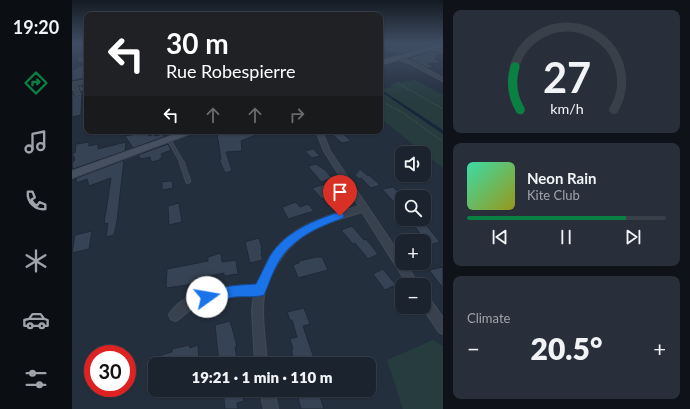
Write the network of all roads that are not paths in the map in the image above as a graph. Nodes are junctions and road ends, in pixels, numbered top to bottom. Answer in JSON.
{"nodes":[{"id":1,"x":410,"y":62,"type":"edge"},
{"id":2,"x":443,"y":80,"type":"edge"},
{"id":3,"x":84,"y":82,"type":"edge"},
{"id":4,"x":72,"y":85,"type":"edge"},
{"id":5,"x":78,"y":94,"type":"dead end"},
{"id":6,"x":185,"y":134,"type":"edge"},
{"id":7,"x":320,"y":134,"type":"edge"},
{"id":8,"x":168,"y":140,"type":"junction"},
{"id":9,"x":72,"y":175,"type":"edge"},
{"id":10,"x":188,"y":181,"type":"dead end"},
{"id":11,"x":364,"y":208,"type":"junction"},
{"id":12,"x":409,"y":278,"type":"edge"},
{"id":13,"x":260,"y":290,"type":"junction"},
{"id":14,"x":431,"y":310,"type":"edge"},
{"id":15,"x":175,"y":315,"type":"dead end"},
{"id":16,"x":443,"y":328,"type":"edge"},
{"id":17,"x":261,"y":357,"type":"edge"},
{"id":18,"x":268,"y":397,"type":"edge"},
{"id":19,"x":271,"y":409,"type":"edge"}],
"edges":[{"from":1,"to":2,"type":"street"},
{"from":3,"to":4,"type":"street"},
{"from":4,"to":5,"type":"street"},
{"from":6,"to":8,"type":"main road"},
{"from":7,"to":11,"type":"street"},
{"from":8,"to":9,"type":"main road"},
{"from":8,"to":10,"type":"lane"},
{"from":11,"to":12,"type":"street"},
{"from":11,"to":13,"type":"street"},
{"from":13,"to":15,"type":"street"},
{"from":13,"to":17,"type":"street"},
{"from":14,"to":16,"type":"street"},
{"from":18,"to":19,"type":"street"}]}
